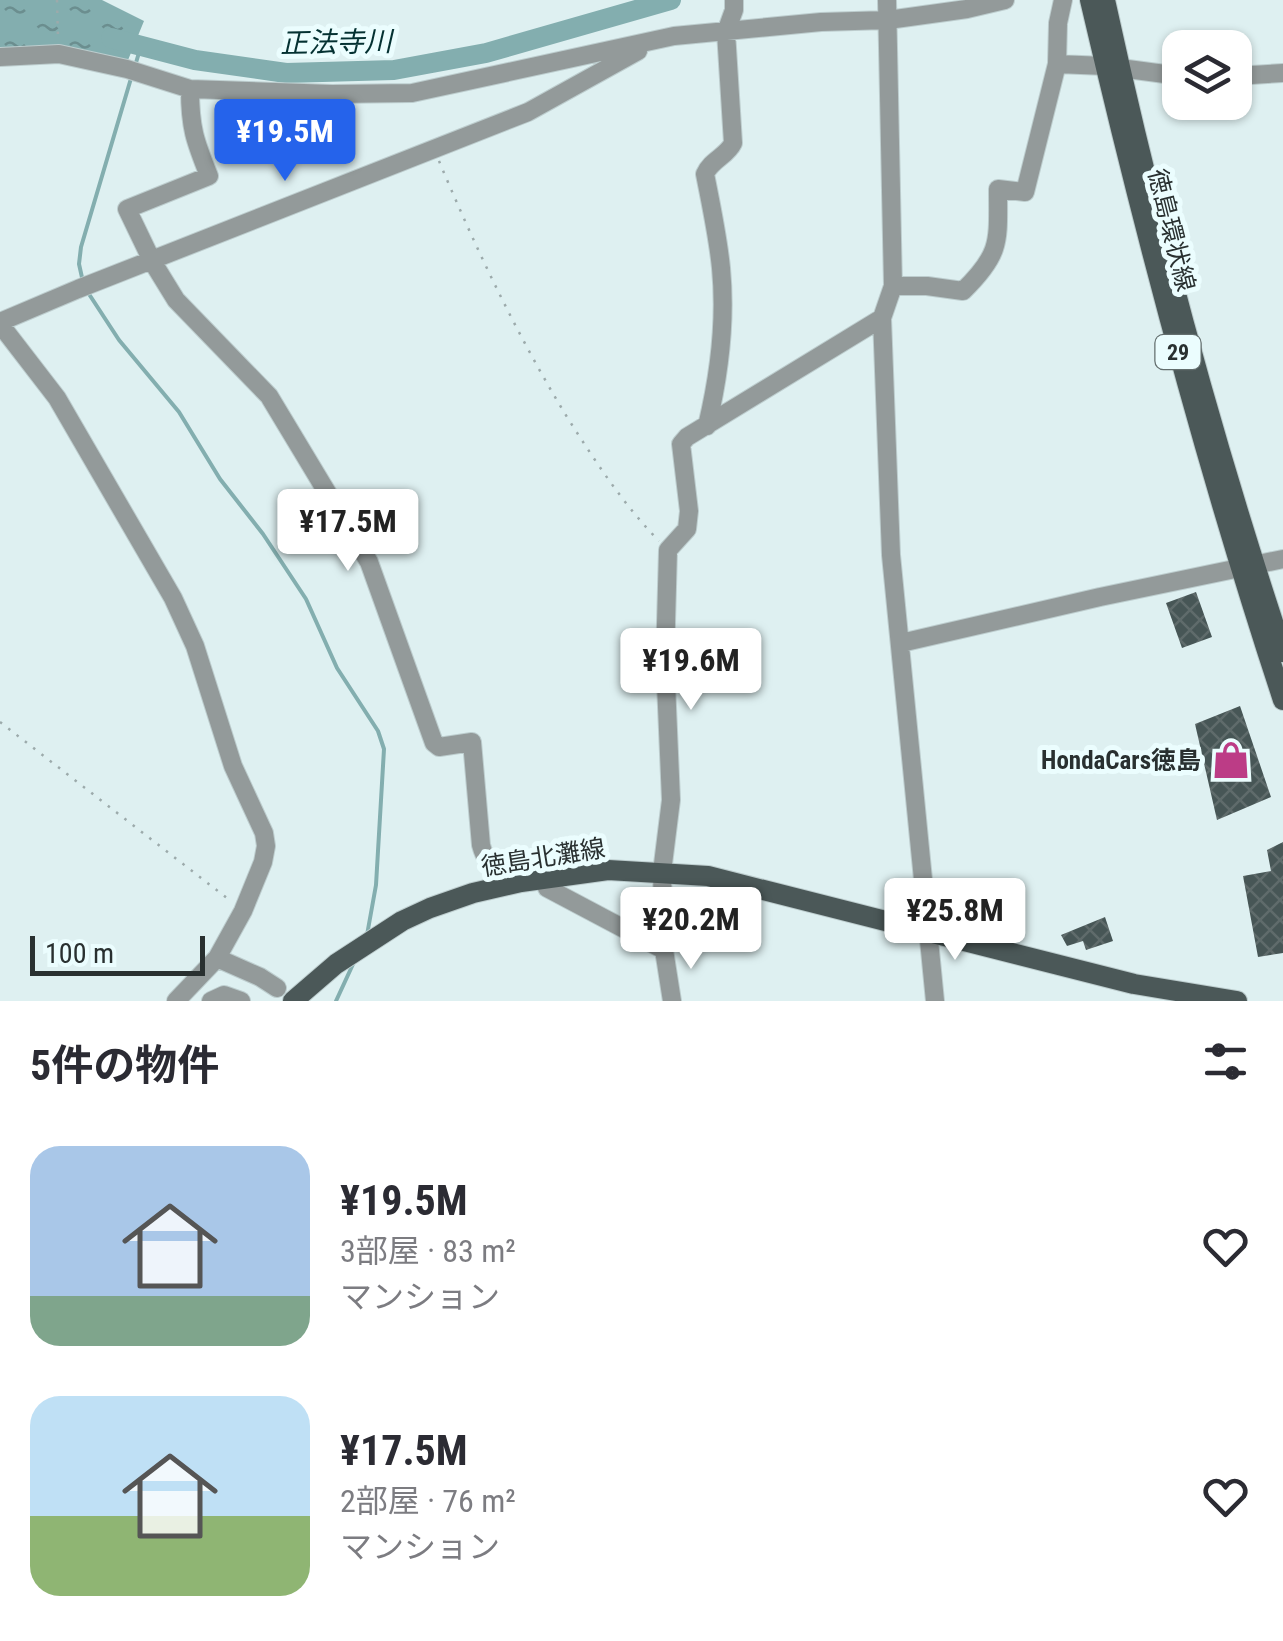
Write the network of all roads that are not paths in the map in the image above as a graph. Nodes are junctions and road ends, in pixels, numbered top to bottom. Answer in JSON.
{"nodes":[{"id":1,"x":887,"y":0,"type":"edge"},
{"id":2,"x":1005,"y":0,"type":"edge"},
{"id":3,"x":1063,"y":0,"type":"edge"},
{"id":4,"x":1090,"y":0,"type":"edge"},
{"id":5,"x":1105,"y":0,"type":"edge"},
{"id":6,"x":734,"y":5,"type":"edge"},
{"id":7,"x":888,"y":20,"type":"junction"},
{"id":8,"x":726,"y":32,"type":"junction"},
{"id":9,"x":659,"y":40,"type":"junction"},
{"id":10,"x":0,"y":58,"type":"edge"},
{"id":11,"x":1057,"y":64,"type":"junction"},
{"id":12,"x":1113,"y":66,"type":"junction"},
{"id":13,"x":1162,"y":73,"type":"edge"},
{"id":14,"x":1283,"y":74,"type":"edge"},
{"id":15,"x":1252,"y":75,"type":"edge"},
{"id":16,"x":190,"y":89,"type":"junction"},
{"id":17,"x":152,"y":262,"type":"junction"},
{"id":18,"x":893,"y":286,"type":"junction"},
{"id":19,"x":882,"y":318,"type":"junction"},
{"id":20,"x":0,"y":323,"type":"edge"},
{"id":21,"x":707,"y":426,"type":"junction"},
{"id":22,"x":1283,"y":560,"type":"edge"},
{"id":23,"x":1247,"y":567,"type":"junction"},
{"id":24,"x":901,"y":643,"type":"junction"},
{"id":25,"x":1283,"y":652,"type":"edge"},
{"id":26,"x":1283,"y":700,"type":"edge"},
{"id":27,"x":662,"y":872,"type":"junction"},
{"id":28,"x":543,"y":877,"type":"junction"},
{"id":29,"x":510,"y":884,"type":"junction"},
{"id":30,"x":927,"y":930,"type":"junction"},
{"id":31,"x":664,"y":950,"type":"junction"},
{"id":32,"x":218,"y":958,"type":"junction"},
{"id":33,"x":285,"y":994,"type":"edge"},
{"id":34,"x":176,"y":1001,"type":"edge"},
{"id":35,"x":211,"y":1001,"type":"edge"},
{"id":36,"x":241,"y":1001,"type":"edge"},
{"id":37,"x":672,"y":1001,"type":"edge"},
{"id":38,"x":936,"y":1001,"type":"edge"},
{"id":39,"x":1237,"y":1001,"type":"edge"}],
"edges":[{"from":1,"to":7,"type":"street"},
{"from":2,"to":7,"type":"street"},
{"from":3,"to":11,"type":"street"},
{"from":4,"to":12,"type":"main road","name":"徳島環状線","number":"29"},
{"from":5,"to":12,"type":"main road","name":"徳島環状線","number":"29"},
{"from":6,"to":8,"type":"street"},
{"from":7,"to":8,"type":"street"},
{"from":7,"to":18,"type":"street"},
{"from":8,"to":9,"type":"street"},
{"from":8,"to":21,"type":"street"},
{"from":9,"to":16,"type":"street"},
{"from":9,"to":17,"type":"street"},
{"from":10,"to":16,"type":"street"},
{"from":11,"to":12,"type":"street"},
{"from":11,"to":18,"type":"street"},
{"from":12,"to":13,"type":"street"},
{"from":12,"to":23,"type":"main road","name":"徳島環状線","number":"29"},
{"from":14,"to":15,"type":"street"},
{"from":16,"to":17,"type":"street"},
{"from":17,"to":20,"type":"street"},
{"from":17,"to":29,"type":"street"},
{"from":18,"to":19,"type":"street"},
{"from":19,"to":21,"type":"street"},
{"from":19,"to":24,"type":"street"},
{"from":20,"to":32,"type":"street"},
{"from":21,"to":27,"type":"street"},
{"from":22,"to":23,"type":"street"},
{"from":23,"to":24,"type":"street"},
{"from":23,"to":25,"type":"main road","name":"徳島環状線","number":"29"},
{"from":23,"to":26,"type":"main road","name":"徳島環状線","number":"29"},
{"from":24,"to":30,"type":"street"},
{"from":27,"to":28,"type":"main road","name":"徳島北灘線"},
{"from":27,"to":30,"type":"main road","name":"徳島北灘線"},
{"from":27,"to":31,"type":"street"},
{"from":28,"to":29,"type":"main road","name":"徳島北灘線"},
{"from":28,"to":31,"type":"street"},
{"from":29,"to":33,"type":"main road","name":"徳島北灘線"},
{"from":30,"to":38,"type":"street"},
{"from":30,"to":39,"type":"main road","name":"徳島北灘線"},
{"from":31,"to":37,"type":"street"},
{"from":32,"to":33,"type":"street"},
{"from":32,"to":34,"type":"street"},
{"from":35,"to":36,"type":"street"}]}
